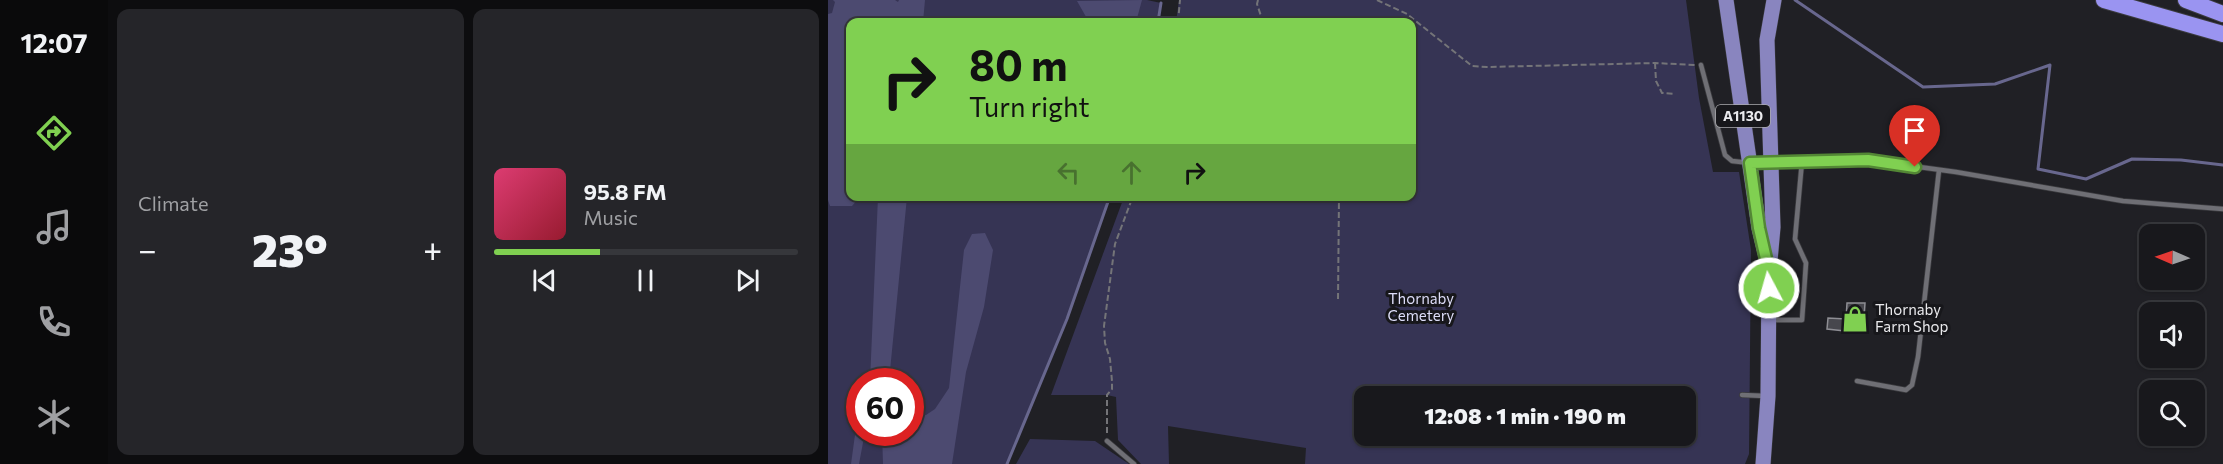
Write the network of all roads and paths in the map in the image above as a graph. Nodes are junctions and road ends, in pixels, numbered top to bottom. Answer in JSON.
{"nodes":[{"id":1,"x":1180,"y":0,"type":"edge"},
{"id":2,"x":1258,"y":0,"type":"edge"},
{"id":3,"x":1377,"y":0,"type":"edge"},
{"id":4,"x":2104,"y":0,"type":"edge"},
{"id":5,"x":2186,"y":0,"type":"edge"},
{"id":6,"x":1726,"y":2,"type":"edge"},
{"id":7,"x":1773,"y":2,"type":"edge"},
{"id":8,"x":2223,"y":14,"type":"edge"},
{"id":9,"x":1178,"y":18,"type":"edge"},
{"id":10,"x":1262,"y":18,"type":"edge"},
{"id":11,"x":1412,"y":18,"type":"edge"},
{"id":12,"x":1416,"y":21,"type":"edge"},
{"id":13,"x":2223,"y":34,"type":"edge"},
{"id":14,"x":1655,"y":63,"type":"junction"},
{"id":15,"x":1701,"y":65,"type":"joint"},
{"id":16,"x":1674,"y":94,"type":"dead end"},
{"id":17,"x":1802,"y":161,"type":"junction"},
{"id":18,"x":1750,"y":163,"type":"junction"},
{"id":19,"x":1771,"y":163,"type":"junction"},
{"id":20,"x":1939,"y":170,"type":"junction"},
{"id":21,"x":1131,"y":201,"type":"edge"},
{"id":22,"x":1339,"y":201,"type":"edge"},
{"id":23,"x":2223,"y":209,"type":"edge"},
{"id":24,"x":1769,"y":272,"type":"junction"},
{"id":25,"x":1338,"y":298,"type":"dead end"},
{"id":26,"x":1769,"y":320,"type":"junction"},
{"id":27,"x":1857,"y":381,"type":"dead end"},
{"id":28,"x":1742,"y":395,"type":"dead end"},
{"id":29,"x":1768,"y":396,"type":"junction"},
{"id":30,"x":1107,"y":441,"type":"joint"},
{"id":31,"x":1134,"y":464,"type":"edge"},
{"id":32,"x":1763,"y":464,"type":"edge"}],
"edges":[{"from":1,"to":9,"type":"path"},
{"from":2,"to":10,"type":"path"},
{"from":3,"to":11,"type":"path"},
{"from":4,"to":13,"type":"highway"},
{"from":5,"to":8,"type":"highway"},
{"from":6,"to":18,"type":"main road","number":"A1130"},
{"from":7,"to":19,"type":"main road","number":"A1130"},
{"from":12,"to":14,"type":"path"},
{"from":14,"to":15,"type":"path"},
{"from":14,"to":16,"type":"path"},
{"from":15,"to":18,"type":"lane"},
{"from":17,"to":19,"type":"lane"},
{"from":17,"to":20,"type":"lane"},
{"from":17,"to":26,"type":"lane"},
{"from":18,"to":19,"type":"lane"},
{"from":18,"to":24,"type":"main road","number":"A1130"},
{"from":19,"to":24,"type":"main road","number":"A1130"},
{"from":20,"to":23,"type":"lane"},
{"from":20,"to":27,"type":"lane"},
{"from":21,"to":30,"type":"path"},
{"from":22,"to":25,"type":"path"},
{"from":24,"to":26,"type":"main road","number":"A1130"},
{"from":26,"to":29,"type":"main road","number":"A1130"},
{"from":28,"to":29,"type":"lane"},
{"from":29,"to":32,"type":"main road","number":"A1130"},
{"from":30,"to":31,"type":"lane"}]}
